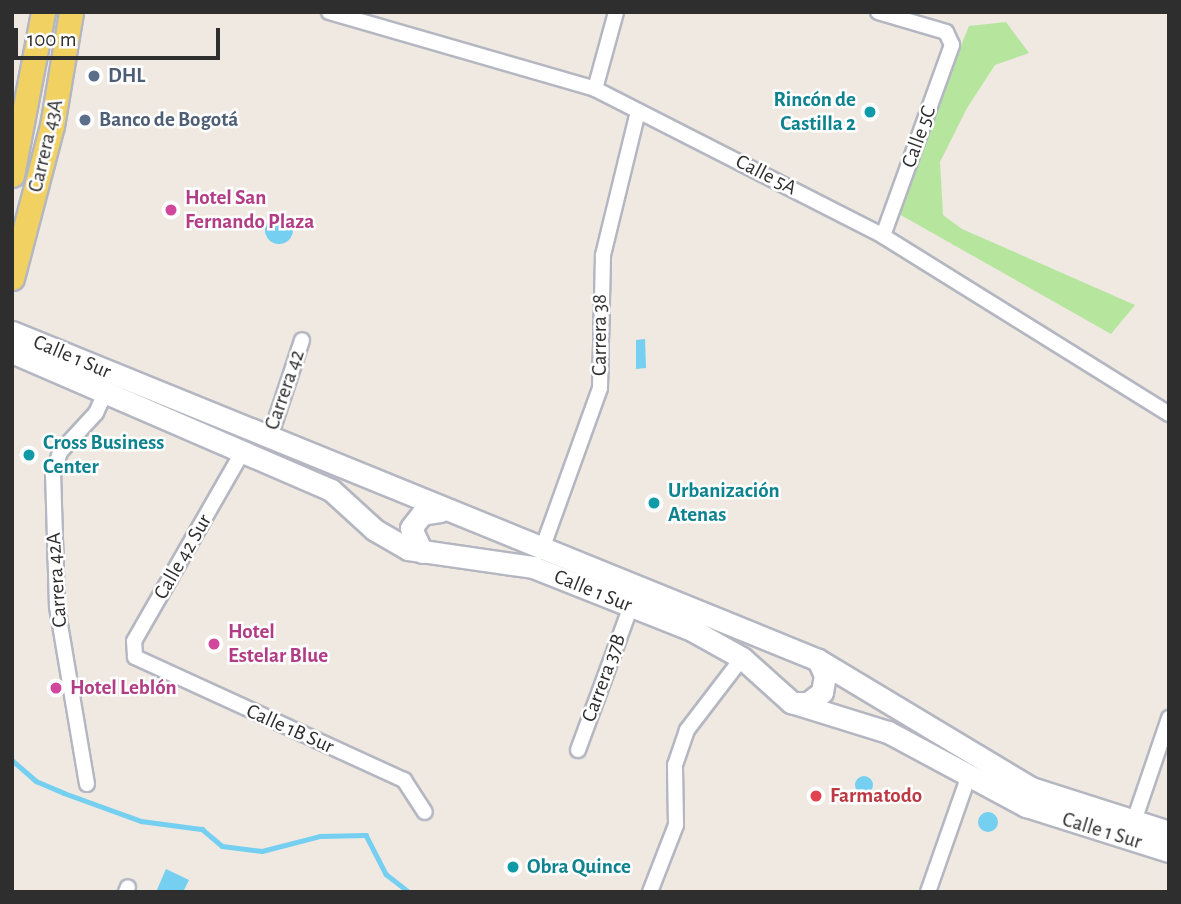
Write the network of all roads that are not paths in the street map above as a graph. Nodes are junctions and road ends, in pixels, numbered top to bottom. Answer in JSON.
{"nodes":[{"id":1,"x":43,"y":12,"type":"edge"},
{"id":2,"x":71,"y":12,"type":"edge"},
{"id":3,"x":329,"y":12,"type":"edge"},
{"id":4,"x":616,"y":12,"type":"edge"},
{"id":5,"x":878,"y":12,"type":"edge"},
{"id":6,"x":595,"y":89,"type":"junction"},
{"id":7,"x":638,"y":111,"type":"junction"},
{"id":8,"x":18,"y":115,"type":"edge"},
{"id":9,"x":12,"y":174,"type":"edge"},
{"id":10,"x":883,"y":236,"type":"junction"},
{"id":11,"x":12,"y":278,"type":"edge"},
{"id":12,"x":12,"y":332,"type":"edge"},
{"id":13,"x":302,"y":340,"type":"dead end"},
{"id":14,"x":12,"y":352,"type":"edge"},
{"id":15,"x":106,"y":391,"type":"junction"},
{"id":16,"x":1169,"y":414,"type":"edge"},
{"id":17,"x":269,"y":440,"type":"junction"},
{"id":18,"x":243,"y":451,"type":"junction"},
{"id":19,"x":440,"y":512,"type":"junction"},
{"id":20,"x":422,"y":552,"type":"junction"},
{"id":21,"x":541,"y":552,"type":"junction"},
{"id":22,"x":631,"y":606,"type":"junction"},
{"id":23,"x":741,"y":658,"type":"junction"},
{"id":24,"x":818,"y":660,"type":"junction"},
{"id":25,"x":140,"y":663,"type":"joint"},
{"id":26,"x":791,"y":702,"type":"junction"},
{"id":27,"x":1169,"y":718,"type":"edge"},
{"id":28,"x":578,"y":750,"type":"dead end"},
{"id":29,"x":968,"y":778,"type":"junction"},
{"id":30,"x":87,"y":784,"type":"dead end"},
{"id":31,"x":425,"y":812,"type":"dead end"},
{"id":32,"x":1134,"y":821,"type":"junction"},
{"id":33,"x":1169,"y":832,"type":"edge"},
{"id":34,"x":1169,"y":851,"type":"edge"},
{"id":35,"x":930,"y":891,"type":"edge"},
{"id":36,"x":650,"y":892,"type":"edge"}],
"edges":[{"from":1,"to":8,"type":"main road","name":"Carrera 43A"},
{"from":2,"to":11,"type":"main road","name":"Carrera 43A"},
{"from":3,"to":6,"type":"street","name":"Calle 5A"},
{"from":4,"to":6,"type":"street"},
{"from":5,"to":10,"type":"street","name":"Calle 5C"},
{"from":6,"to":7,"type":"street","name":"Calle 5A"},
{"from":7,"to":10,"type":"street","name":"Calle 5A"},
{"from":7,"to":21,"type":"street","name":"Carrera 38"},
{"from":8,"to":9,"type":"main road","name":"Carrera 43A"},
{"from":10,"to":16,"type":"street","name":"Calle 5A"},
{"from":12,"to":17,"type":"street","name":"Calle 1 Sur"},
{"from":13,"to":17,"type":"street","name":"Carrera 42"},
{"from":14,"to":15,"type":"street","name":"Calle 1 Sur"},
{"from":15,"to":18,"type":"street","name":"Calle 1 Sur"},
{"from":15,"to":30,"type":"street","name":"Carrera 42A"},
{"from":17,"to":19,"type":"street","name":"Calle 1 Sur"},
{"from":18,"to":20,"type":"street","name":"Calle 1 Sur"},
{"from":18,"to":25,"type":"street","name":"Calle 42 Sur"},
{"from":19,"to":20,"type":"street"},
{"from":19,"to":21,"type":"street","name":"Calle 1 Sur"},
{"from":20,"to":22,"type":"street","name":"Calle 1 Sur"},
{"from":21,"to":24,"type":"street","name":"Calle 1 Sur"},
{"from":22,"to":23,"type":"street","name":"Calle 1 Sur"},
{"from":22,"to":28,"type":"street","name":"Carrera 37B"},
{"from":23,"to":26,"type":"street","name":"Calle 1 Sur"},
{"from":23,"to":36,"type":"street"},
{"from":24,"to":26,"type":"street"},
{"from":24,"to":32,"type":"street","name":"Calle 1 Sur"},
{"from":25,"to":31,"type":"street","name":"Calle 1B Sur"},
{"from":26,"to":29,"type":"street","name":"Calle 1 Sur"},
{"from":27,"to":32,"type":"street"},
{"from":29,"to":34,"type":"street","name":"Calle 1 Sur"},
{"from":29,"to":35,"type":"street"},
{"from":32,"to":33,"type":"street","name":"Calle 1 Sur"}]}
